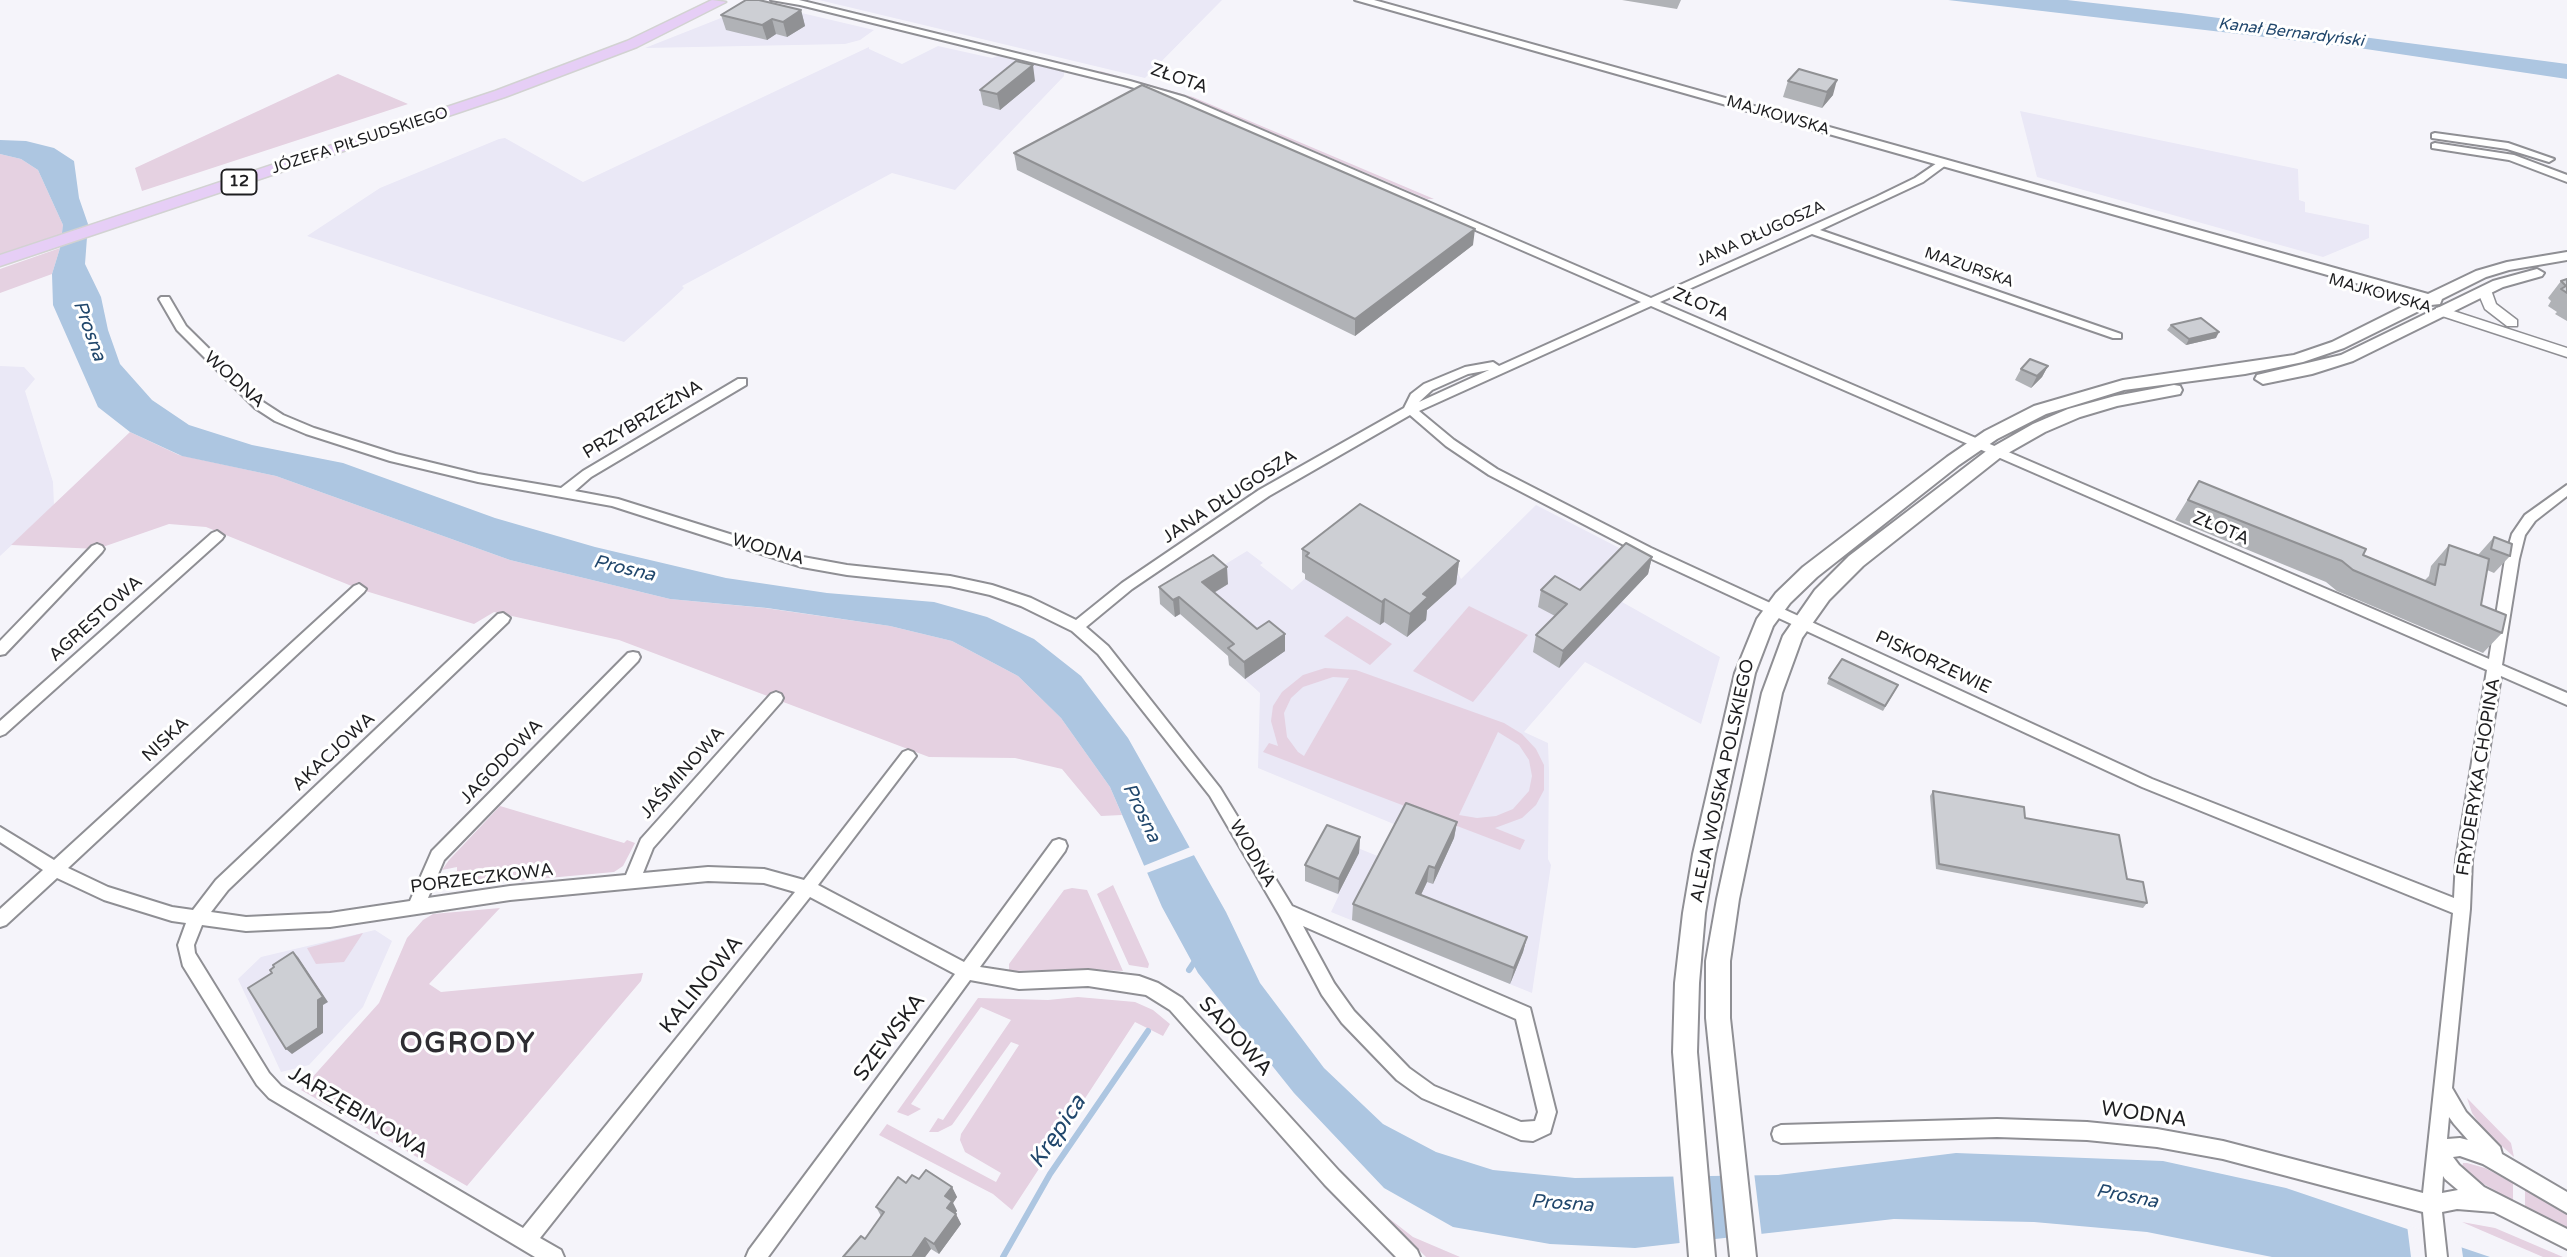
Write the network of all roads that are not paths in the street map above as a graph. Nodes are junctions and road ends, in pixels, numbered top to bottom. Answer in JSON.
{"nodes":[{"id":1,"x":699,"y":0,"type":"edge"},
{"id":2,"x":775,"y":0,"type":"edge"},
{"id":3,"x":1361,"y":0,"type":"edge"},
{"id":4,"x":719,"y":1,"type":"edge"},
{"id":5,"x":794,"y":2,"type":"edge"},
{"id":6,"x":598,"y":56,"type":"junction"},
{"id":7,"x":2435,"y":141,"type":"dead end"},
{"id":8,"x":2509,"y":151,"type":"junction"},
{"id":9,"x":2549,"y":159,"type":"dead end"},
{"id":10,"x":1944,"y":163,"type":"junction"},
{"id":11,"x":2567,"y":179,"type":"edge"},
{"id":12,"x":120,"y":221,"type":"joint"},
{"id":13,"x":1811,"y":230,"type":"junction"},
{"id":14,"x":25,"y":253,"type":"joint"},
{"id":15,"x":2567,"y":256,"type":"edge"},
{"id":16,"x":0,"y":261,"type":"edge"},
{"id":17,"x":2567,"y":268,"type":"edge"},
{"id":18,"x":2484,"y":290,"type":"junction"},
{"id":19,"x":165,"y":299,"type":"dead end"},
{"id":20,"x":1648,"y":303,"type":"junction"},
{"id":21,"x":2436,"y":305,"type":"junction"},
{"id":22,"x":2512,"y":323,"type":"junction"},
{"id":23,"x":2117,"y":336,"type":"dead end"},
{"id":24,"x":2567,"y":343,"type":"edge"},
{"id":25,"x":2567,"y":353,"type":"edge"},
{"id":26,"x":742,"y":382,"type":"dead end"},
{"id":27,"x":1410,"y":409,"type":"junction"},
{"id":28,"x":1976,"y":445,"type":"junction"},
{"id":29,"x":1995,"y":453,"type":"junction"},
{"id":30,"x":2567,"y":489,"type":"edge"},
{"id":31,"x":565,"y":492,"type":"junction"},
{"id":32,"x":218,"y":536,"type":"dead end"},
{"id":33,"x":97,"y":549,"type":"dead end"},
{"id":34,"x":359,"y":589,"type":"dead end"},
{"id":35,"x":1773,"y":611,"type":"junction"},
{"id":36,"x":503,"y":618,"type":"dead end"},
{"id":37,"x":1800,"y":623,"type":"junction"},
{"id":38,"x":1077,"y":627,"type":"junction"},
{"id":39,"x":0,"y":650,"type":"edge"},
{"id":40,"x":633,"y":657,"type":"dead end"},
{"id":41,"x":2496,"y":668,"type":"junction"},
{"id":42,"x":776,"y":698,"type":"dead end"},
{"id":43,"x":2567,"y":699,"type":"edge"},
{"id":44,"x":0,"y":730,"type":"edge"},
{"id":45,"x":908,"y":755,"type":"dead end"},
{"id":46,"x":0,"y":834,"type":"edge"},
{"id":47,"x":1059,"y":846,"type":"dead end"},
{"id":48,"x":56,"y":870,"type":"junction"},
{"id":49,"x":632,"y":881,"type":"junction"},
{"id":50,"x":807,"y":888,"type":"junction"},
{"id":51,"x":416,"y":906,"type":"junction"},
{"id":52,"x":2462,"y":909,"type":"junction"},
{"id":53,"x":1286,"y":911,"type":"junction"},
{"id":54,"x":196,"y":918,"type":"junction"},
{"id":55,"x":0,"y":920,"type":"edge"},
{"id":56,"x":967,"y":972,"type":"junction"},
{"id":57,"x":2442,"y":1088,"type":"junction"},
{"id":58,"x":1781,"y":1134,"type":"dead end"},
{"id":59,"x":2436,"y":1149,"type":"junction"},
{"id":60,"x":2501,"y":1162,"type":"junction"},
{"id":61,"x":2567,"y":1203,"type":"edge"},
{"id":62,"x":2491,"y":1204,"type":"junction"},
{"id":63,"x":2432,"y":1213,"type":"junction"},
{"id":64,"x":527,"y":1239,"type":"junction"},
{"id":65,"x":2567,"y":1239,"type":"edge"},
{"id":66,"x":554,"y":1257,"type":"edge"},
{"id":67,"x":756,"y":1257,"type":"edge"},
{"id":68,"x":1410,"y":1257,"type":"edge"},
{"id":69,"x":1702,"y":1257,"type":"edge"},
{"id":70,"x":1743,"y":1257,"type":"edge"},
{"id":71,"x":2437,"y":1257,"type":"edge"}],
"edges":[{"from":1,"to":6,"type":"main road","name":"JÓZEFA PIŁSUDSKIEGO","number":"12"},
{"from":2,"to":5,"type":"street","name":"ZŁOTA"},
{"from":3,"to":10,"type":"main road","name":"MAJKOWSKA"},
{"from":4,"to":6,"type":"main road","name":"JÓZEFA PIŁSUDSKIEGO","number":"12"},
{"from":5,"to":20,"type":"street","name":"ZŁOTA"},
{"from":6,"to":12,"type":"main road","name":"JÓZEFA PIŁSUDSKIEGO","number":"12"},
{"from":7,"to":8,"type":"street"},
{"from":8,"to":9,"type":"street"},
{"from":8,"to":11,"type":"street"},
{"from":10,"to":13,"type":"street","name":"JANA DŁUGOSZA"},
{"from":10,"to":21,"type":"main road","name":"MAJKOWSKA"},
{"from":12,"to":14,"type":"main road","name":"JÓZEFA PIŁSUDSKIEGO","number":"12"},
{"from":13,"to":20,"type":"street","name":"JANA DŁUGOSZA"},
{"from":13,"to":23,"type":"street","name":"MAZURSKA"},
{"from":14,"to":16,"type":"main road","name":"JÓZEFA PIŁSUDSKIEGO","number":"12"},
{"from":15,"to":21,"type":"main road","name":"ALEJA WOJSKA POLSKIEGO"},
{"from":17,"to":18,"type":"main road","name":"ALEJA WOJSKA POLSKIEGO"},
{"from":18,"to":21,"type":"main road","name":"ALEJA WOJSKA POLSKIEGO"},
{"from":18,"to":22,"type":"street"},
{"from":19,"to":31,"type":"street","name":"WODNA"},
{"from":20,"to":27,"type":"street","name":"JANA DŁUGOSZA"},
{"from":20,"to":28,"type":"street","name":"ZŁOTA"},
{"from":21,"to":22,"type":"street","name":"MAJKOWSKA"},
{"from":21,"to":25,"type":"street","name":"MAJKOWSKA"},
{"from":21,"to":28,"type":"main road","name":"ALEJA WOJSKA POLSKIEGO"},
{"from":21,"to":29,"type":"main road","name":"ALEJA WOJSKA POLSKIEGO"},
{"from":22,"to":24,"type":"street","name":"MAJKOWSKA"},
{"from":26,"to":31,"type":"street","name":"PRZYBRZEŻNA"},
{"from":27,"to":35,"type":"street","name":"PISKORZEWIE"},
{"from":27,"to":38,"type":"street","name":"JANA DŁUGOSZA"},
{"from":28,"to":29,"type":"street","name":"ZŁOTA"},
{"from":28,"to":35,"type":"main road","name":"ALEJA WOJSKA POLSKIEGO"},
{"from":29,"to":37,"type":"main road","name":"ALEJA WOJSKA POLSKIEGO"},
{"from":29,"to":41,"type":"street","name":"ZŁOTA"},
{"from":30,"to":41,"type":"street","name":"FRYDERYKA CHOPINA"},
{"from":31,"to":38,"type":"street","name":"WODNA"},
{"from":32,"to":44,"type":"street","name":"AGRESTOWA"},
{"from":33,"to":39,"type":"street"},
{"from":34,"to":48,"type":"street","name":"NISKA"},
{"from":35,"to":37,"type":"street","name":"PISKORZEWIE"},
{"from":35,"to":69,"type":"main road","name":"ALEJA WOJSKA POLSKIEGO"},
{"from":36,"to":54,"type":"street","name":"AKACJOWA"},
{"from":37,"to":52,"type":"street","name":"PISKORZEWIE"},
{"from":37,"to":70,"type":"main road","name":"ALEJA WOJSKA POLSKIEGO"},
{"from":38,"to":53,"type":"street","name":"WODNA"},
{"from":40,"to":51,"type":"street","name":"JAGODOWA"},
{"from":41,"to":43,"type":"street","name":"ZŁOTA"},
{"from":41,"to":52,"type":"street","name":"FRYDERYKA CHOPINA"},
{"from":42,"to":49,"type":"street","name":"JAŚMINOWA"},
{"from":45,"to":50,"type":"street","name":"KALINOWA"},
{"from":46,"to":48,"type":"street","name":"PORZECZKOWA"},
{"from":47,"to":56,"type":"street","name":"SZEWSKA"},
{"from":48,"to":54,"type":"street","name":"PORZECZKOWA"},
{"from":48,"to":55,"type":"street","name":"NISKA"},
{"from":49,"to":50,"type":"street","name":"PORZECZKOWA"},
{"from":49,"to":51,"type":"street","name":"PORZECZKOWA"},
{"from":50,"to":56,"type":"street","name":"PORZECZKOWA"},
{"from":50,"to":64,"type":"street","name":"KALINOWA"},
{"from":51,"to":54,"type":"street","name":"PORZECZKOWA"},
{"from":52,"to":57,"type":"street","name":"FRYDERYKA CHOPINA"},
{"from":53,"to":53,"type":"street","name":"WODNA"},
{"from":54,"to":64,"type":"street","name":"JARZĘBINOWA"},
{"from":56,"to":67,"type":"street","name":"SZEWSKA"},
{"from":56,"to":68,"type":"street","name":"SADOWA"},
{"from":57,"to":59,"type":"street","name":"FRYDERYKA CHOPINA"},
{"from":57,"to":60,"type":"street"},
{"from":58,"to":63,"type":"street","name":"WODNA"},
{"from":59,"to":60,"type":"street"},
{"from":59,"to":62,"type":"street","name":"WODNA"},
{"from":59,"to":63,"type":"street","name":"FRYDERYKA CHOPINA"},
{"from":60,"to":61,"type":"street"},
{"from":62,"to":63,"type":"street","name":"WODNA"},
{"from":62,"to":65,"type":"street","name":"WODNA"},
{"from":63,"to":71,"type":"street","name":"FRYDERYKA CHOPINA"},
{"from":64,"to":66,"type":"street","name":"JARZĘBINOWA"}]}
